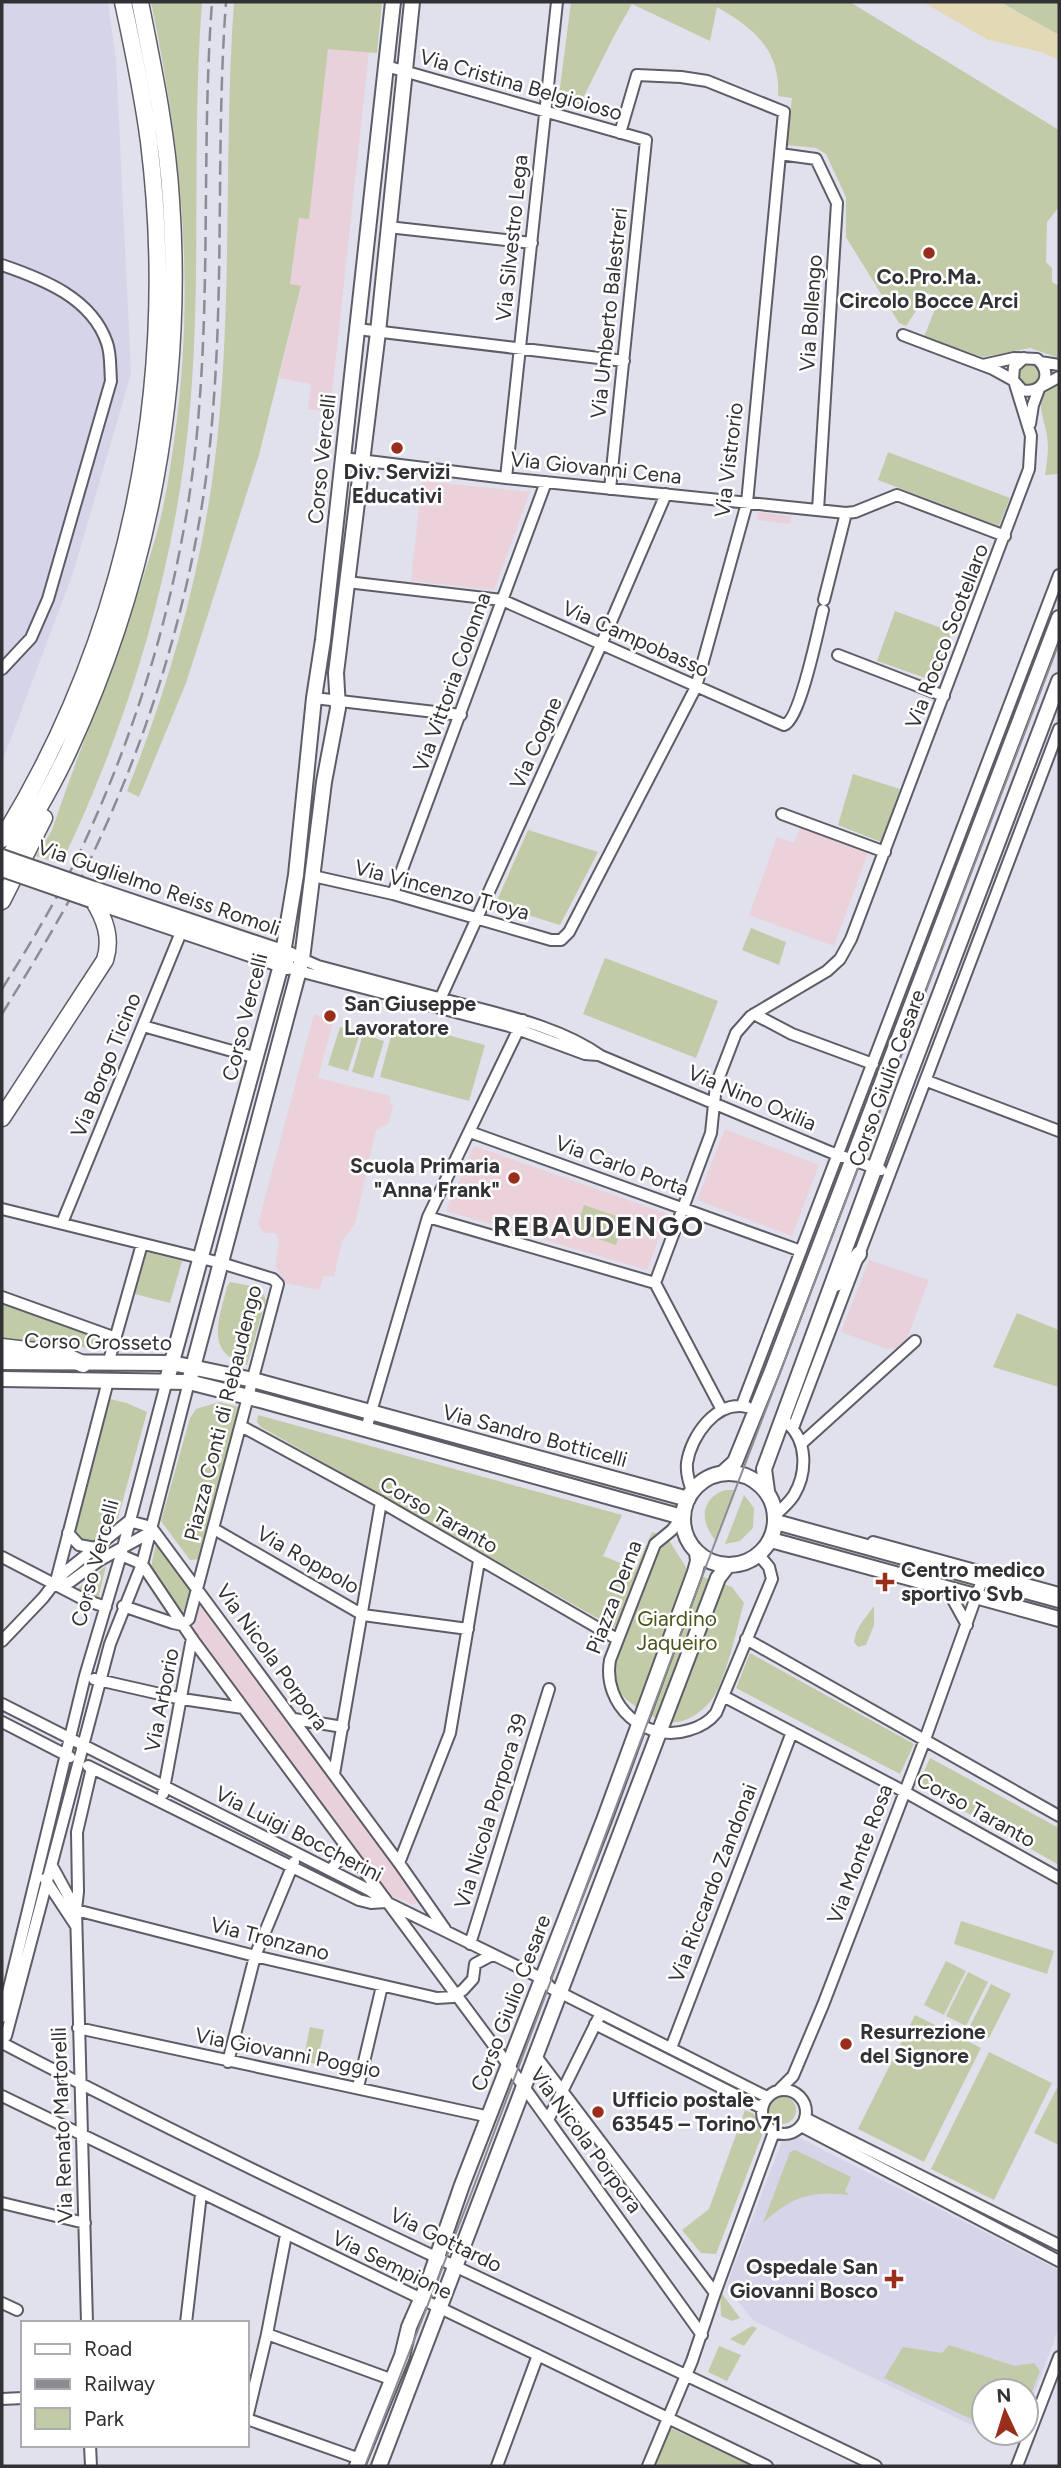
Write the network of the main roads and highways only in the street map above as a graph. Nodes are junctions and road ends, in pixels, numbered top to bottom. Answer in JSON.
{"nodes":[{"id":1,"x":123,"y":2,"type":"edge"},
{"id":2,"x":140,"y":2,"type":"edge"},
{"id":3,"x":393,"y":2,"type":"edge"},
{"id":4,"x":412,"y":2,"type":"edge"},
{"id":5,"x":1059,"y":618,"type":"edge"},
{"id":6,"x":1059,"y":681,"type":"edge"},
{"id":7,"x":69,"y":750,"type":"junction"},
{"id":8,"x":2,"y":839,"type":"edge"},
{"id":9,"x":2,"y":857,"type":"edge"},
{"id":10,"x":2,"y":869,"type":"edge"},
{"id":11,"x":92,"y":896,"type":"junction"},
{"id":12,"x":2,"y":901,"type":"edge"},
{"id":13,"x":288,"y":922,"type":"junction"},
{"id":14,"x":184,"y":926,"type":"junction"},
{"id":15,"x":256,"y":944,"type":"junction"},
{"id":16,"x":282,"y":959,"type":"junction"},
{"id":17,"x":301,"y":965,"type":"junction"},
{"id":18,"x":2,"y":1118,"type":"edge"},
{"id":19,"x":859,"y":1254,"type":"road end"},
{"id":20,"x":831,"y":1290,"type":"junction"},
{"id":21,"x":2,"y":1347,"type":"edge"},
{"id":22,"x":2,"y":1362,"type":"edge"},
{"id":23,"x":172,"y":1363,"type":"junction"},
{"id":24,"x":83,"y":1364,"type":"junction"},
{"id":25,"x":193,"y":1366,"type":"junction"},
{"id":26,"x":2,"y":1379,"type":"edge"},
{"id":27,"x":167,"y":1380,"type":"junction"},
{"id":28,"x":189,"y":1382,"type":"junction"},
{"id":29,"x":723,"y":1473,"type":"junction"},
{"id":30,"x":767,"y":1491,"type":"junction"},
{"id":31,"x":690,"y":1495,"type":"junction"},
{"id":32,"x":682,"y":1517,"type":"junction"},
{"id":33,"x":775,"y":1519,"type":"junction"},
{"id":34,"x":771,"y":1540,"type":"junction"},
{"id":35,"x":697,"y":1552,"type":"junction"},
{"id":36,"x":728,"y":1565,"type":"junction"},
{"id":37,"x":1059,"y":1600,"type":"edge"},
{"id":38,"x":1059,"y":1619,"type":"edge"},
{"id":39,"x":359,"y":2463,"type":"edge"},
{"id":40,"x":379,"y":2466,"type":"edge"}],
"edges":[{"from":1,"to":8,"type":"highway"},
{"from":2,"to":7,"type":"highway"},
{"from":3,"to":13,"type":"main road","name":"Corso Vercelli"},
{"from":4,"to":17,"type":"main road","name":"Corso Vercelli"},
{"from":5,"to":29,"type":"main road","name":"Corso Giulio Cesare"},
{"from":6,"to":20,"type":"main road","name":"Corso Giulio Cesare"},
{"from":7,"to":10,"type":"highway"},
{"from":7,"to":12,"type":"highway"},
{"from":9,"to":11,"type":"main road","name":"Via Guglielmo Reiss Romoli","bridge":true},
{"from":10,"to":11,"type":"main road","name":"Via Guglielmo Reiss Romoli","bridge":true},
{"from":11,"to":14,"type":"main road","name":"Via Guglielmo Reiss Romoli"},
{"from":11,"to":18,"type":"highway"},
{"from":13,"to":15,"type":"main road"},
{"from":13,"to":16,"type":"main road","name":"Corso Vercelli"},
{"from":14,"to":15,"type":"main road","name":"Via Guglielmo Reiss Romoli"},
{"from":14,"to":16,"type":"main road","name":"Via Guglielmo Reiss Romoli"},
{"from":15,"to":16,"type":"main road","name":"Via Guglielmo Reiss Romoli"},
{"from":16,"to":17,"type":"main road","name":"Via Guglielmo Reiss Romoli"},
{"from":16,"to":23,"type":"main road","name":"Corso Vercelli"},
{"from":17,"to":25,"type":"main road","name":"Corso Vercelli"},
{"from":19,"to":20,"type":"main road"},
{"from":20,"to":30,"type":"main road","name":"Corso Giulio Cesare"},
{"from":21,"to":24,"type":"highway"},
{"from":22,"to":24,"type":"main road","name":"Corso Grosseto"},
{"from":23,"to":24,"type":"main road","name":"Corso Grosseto"},
{"from":23,"to":25,"type":"main road","name":"Corso Grosseto"},
{"from":23,"to":27,"type":"main road","name":"Corso Vercelli"},
{"from":25,"to":28,"type":"main road","name":"Corso Vercelli"},
{"from":25,"to":31,"type":"main road","name":"Via Sandro Botticelli"},
{"from":26,"to":27,"type":"main road","name":"Corso Grosseto"},
{"from":27,"to":28,"type":"main road","name":"Corso Grosseto"},
{"from":28,"to":32,"type":"main road","name":"Via Sandro Botticelli"},
{"from":29,"to":30,"type":"main road"},
{"from":29,"to":31,"type":"main road"},
{"from":30,"to":33,"type":"main road"},
{"from":31,"to":32,"type":"main road","name":"Piazza Derna"},
{"from":32,"to":35,"type":"main road"},
{"from":33,"to":34,"type":"main road"},
{"from":33,"to":37,"type":"main road"},
{"from":34,"to":36,"type":"main road"},
{"from":34,"to":38,"type":"main road"},
{"from":35,"to":36,"type":"main road"},
{"from":35,"to":39,"type":"main road","name":"Corso Giulio Cesare"},
{"from":36,"to":40,"type":"main road","name":"Corso Giulio Cesare"}]}
